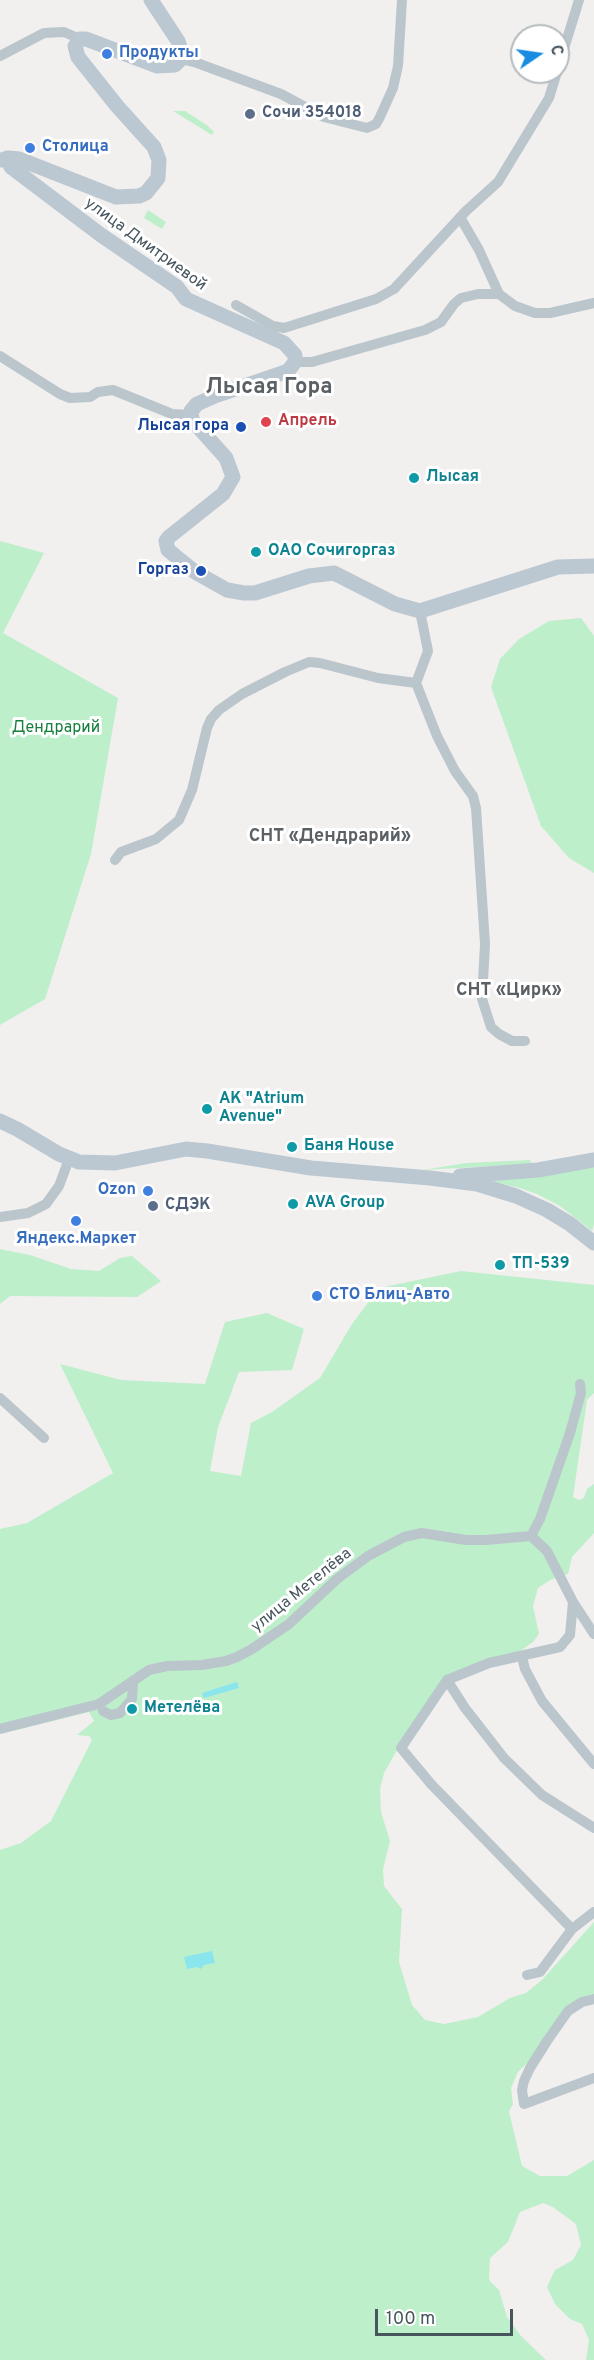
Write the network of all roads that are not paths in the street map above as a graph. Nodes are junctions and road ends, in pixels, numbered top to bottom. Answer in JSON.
{"nodes":[{"id":1,"x":151,"y":0,"type":"edge"},
{"id":2,"x":402,"y":0,"type":"edge"},
{"id":3,"x":579,"y":0,"type":"edge"},
{"id":4,"x":570,"y":29,"type":"edge"},
{"id":5,"x":80,"y":39,"type":"junction"},
{"id":6,"x":0,"y":56,"type":"edge"},
{"id":7,"x":181,"y":59,"type":"junction"},
{"id":8,"x":553,"y":84,"type":"edge"},
{"id":9,"x":4,"y":159,"type":"edge"},
{"id":10,"x":460,"y":217,"type":"junction"},
{"id":11,"x":499,"y":294,"type":"junction"},
{"id":12,"x":594,"y":303,"type":"edge"},
{"id":13,"x":236,"y":305,"type":"dead end"},
{"id":14,"x":0,"y":356,"type":"edge"},
{"id":15,"x":295,"y":362,"type":"junction"},
{"id":16,"x":191,"y":415,"type":"junction"},
{"id":17,"x":594,"y":566,"type":"edge"},
{"id":18,"x":420,"y":611,"type":"junction"},
{"id":19,"x":416,"y":683,"type":"junction"},
{"id":20,"x":115,"y":860,"type":"dead end"},
{"id":21,"x":525,"y":1041,"type":"dead end"},
{"id":22,"x":0,"y":1121,"type":"edge"},
{"id":23,"x":69,"y":1159,"type":"junction"},
{"id":24,"x":594,"y":1160,"type":"edge"},
{"id":25,"x":430,"y":1178,"type":"junction"},
{"id":26,"x":0,"y":1217,"type":"edge"},
{"id":27,"x":594,"y":1243,"type":"edge"},
{"id":28,"x":580,"y":1384,"type":"dead end"},
{"id":29,"x":0,"y":1398,"type":"edge"},
{"id":30,"x":44,"y":1438,"type":"dead end"},
{"id":31,"x":531,"y":1536,"type":"junction"},
{"id":32,"x":573,"y":1602,"type":"junction"},
{"id":33,"x":594,"y":1634,"type":"edge"},
{"id":34,"x":522,"y":1657,"type":"junction"},
{"id":35,"x":447,"y":1680,"type":"junction"},
{"id":36,"x":133,"y":1681,"type":"junction"},
{"id":37,"x":101,"y":1708,"type":"junction"},
{"id":38,"x":0,"y":1729,"type":"edge"},
{"id":39,"x":594,"y":1764,"type":"edge"},
{"id":40,"x":594,"y":1828,"type":"edge"},
{"id":41,"x":594,"y":1911,"type":"edge"},
{"id":42,"x":572,"y":1929,"type":"junction"},
{"id":43,"x":527,"y":1975,"type":"dead end"},
{"id":44,"x":594,"y":1999,"type":"edge"},
{"id":45,"x":594,"y":2078,"type":"edge"}],
"edges":[{"from":1,"to":7,"type":"street"},
{"from":2,"to":7,"type":"street"},
{"from":3,"to":4,"type":"street"},
{"from":5,"to":6,"type":"street"},
{"from":5,"to":7,"type":"street"},
{"from":5,"to":9,"type":"street"},
{"from":8,"to":10,"type":"street"},
{"from":9,"to":15,"type":"street","name":"улица Дмитриевой"},
{"from":10,"to":11,"type":"street"},
{"from":10,"to":13,"type":"street"},
{"from":11,"to":12,"type":"street"},
{"from":11,"to":15,"type":"street"},
{"from":14,"to":16,"type":"street"},
{"from":15,"to":16,"type":"street"},
{"from":16,"to":18,"type":"street"},
{"from":17,"to":18,"type":"street"},
{"from":18,"to":19,"type":"street"},
{"from":19,"to":20,"type":"street"},
{"from":19,"to":21,"type":"street"},
{"from":22,"to":23,"type":"street"},
{"from":23,"to":25,"type":"street"},
{"from":23,"to":26,"type":"street"},
{"from":24,"to":25,"type":"street"},
{"from":25,"to":27,"type":"street"},
{"from":28,"to":31,"type":"street"},
{"from":29,"to":30,"type":"street"},
{"from":31,"to":32,"type":"street"},
{"from":31,"to":36,"type":"street","name":"улица Метелёва"},
{"from":32,"to":33,"type":"street"},
{"from":32,"to":34,"type":"street"},
{"from":34,"to":35,"type":"street"},
{"from":34,"to":39,"type":"street"},
{"from":35,"to":40,"type":"street"},
{"from":35,"to":42,"type":"street"},
{"from":36,"to":37,"type":"street","name":"улица Метелёва"},
{"from":36,"to":37,"type":"street"},
{"from":37,"to":38,"type":"street"},
{"from":41,"to":42,"type":"street"},
{"from":42,"to":43,"type":"street"},
{"from":44,"to":45,"type":"street"}]}
